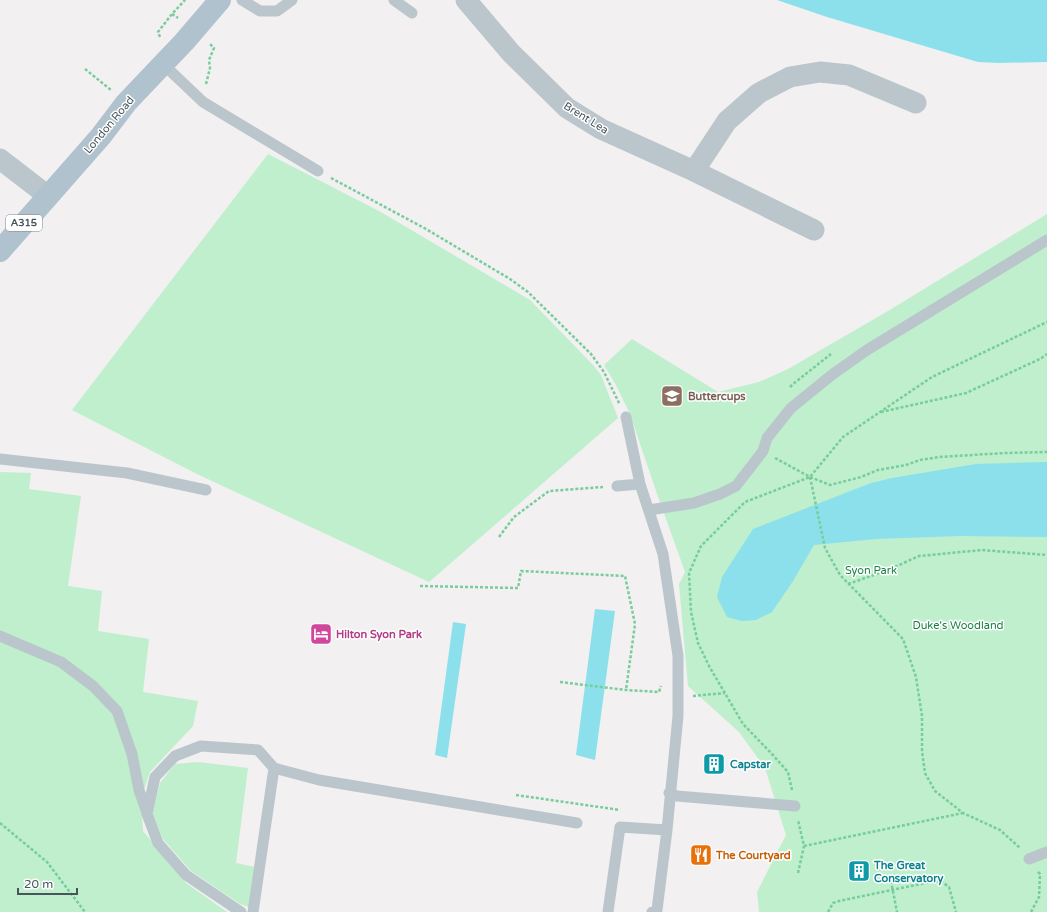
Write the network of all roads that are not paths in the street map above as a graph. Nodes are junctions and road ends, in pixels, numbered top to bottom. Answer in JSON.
{"nodes":[{"id":1,"x":220,"y":0,"type":"edge"},
{"id":2,"x":242,"y":0,"type":"edge"},
{"id":3,"x":292,"y":0,"type":"edge"},
{"id":4,"x":394,"y":0,"type":"edge"},
{"id":5,"x":466,"y":0,"type":"edge"},
{"id":6,"x":412,"y":12,"type":"dead end"},
{"id":7,"x":162,"y":64,"type":"junction"},
{"id":8,"x":916,"y":103,"type":"dead end"},
{"id":9,"x":0,"y":159,"type":"edge"},
{"id":10,"x":694,"y":170,"type":"junction"},
{"id":11,"x":318,"y":171,"type":"road end"},
{"id":12,"x":48,"y":196,"type":"junction"},
{"id":13,"x":814,"y":230,"type":"dead end"},
{"id":14,"x":1047,"y":240,"type":"edge"},
{"id":15,"x":0,"y":251,"type":"edge"},
{"id":16,"x":626,"y":417,"type":"dead end"},
{"id":17,"x":0,"y":459,"type":"edge"},
{"id":18,"x":640,"y":484,"type":"junction"},
{"id":19,"x":617,"y":486,"type":"road end"},
{"id":20,"x":206,"y":490,"type":"dead end"},
{"id":21,"x":649,"y":510,"type":"junction"},
{"id":22,"x":0,"y":636,"type":"edge"},
{"id":23,"x":274,"y":768,"type":"junction"},
{"id":24,"x":670,"y":793,"type":"junction"},
{"id":25,"x":795,"y":806,"type":"road end"},
{"id":26,"x":147,"y":814,"type":"junction"},
{"id":27,"x":577,"y":823,"type":"dead end"},
{"id":28,"x":667,"y":830,"type":"junction"},
{"id":29,"x":1047,"y":852,"type":"edge"},
{"id":30,"x":1029,"y":859,"type":"road end"},
{"id":31,"x":655,"y":911,"type":"edge"},
{"id":32,"x":241,"y":912,"type":"edge"},
{"id":33,"x":254,"y":912,"type":"edge"},
{"id":34,"x":608,"y":912,"type":"edge"}],
"edges":[{"from":1,"to":7,"type":"main road","name":"London Road","number":"A315"},
{"from":2,"to":3,"type":"lane"},
{"from":4,"to":6,"type":"lane"},
{"from":5,"to":10,"type":"street","name":"Brent Lea"},
{"from":7,"to":11,"type":"lane"},
{"from":7,"to":12,"type":"main road","name":"London Road","number":"A315"},
{"from":8,"to":10,"type":"street"},
{"from":9,"to":12,"type":"street"},
{"from":10,"to":13,"type":"street","name":"Brent Lea"},
{"from":12,"to":15,"type":"main road","name":"London Road","number":"A315"},
{"from":14,"to":21,"type":"lane"},
{"from":16,"to":18,"type":"lane"},
{"from":17,"to":20,"type":"lane"},
{"from":18,"to":19,"type":"lane"},
{"from":18,"to":21,"type":"lane"},
{"from":21,"to":24,"type":"lane"},
{"from":22,"to":26,"type":"lane"},
{"from":23,"to":26,"type":"lane"},
{"from":23,"to":27,"type":"lane"},
{"from":23,"to":33,"type":"lane"},
{"from":24,"to":25,"type":"lane"},
{"from":24,"to":28,"type":"lane"},
{"from":26,"to":32,"type":"lane"},
{"from":28,"to":31,"type":"lane"},
{"from":28,"to":34,"type":"lane"},
{"from":29,"to":30,"type":"lane"}]}
